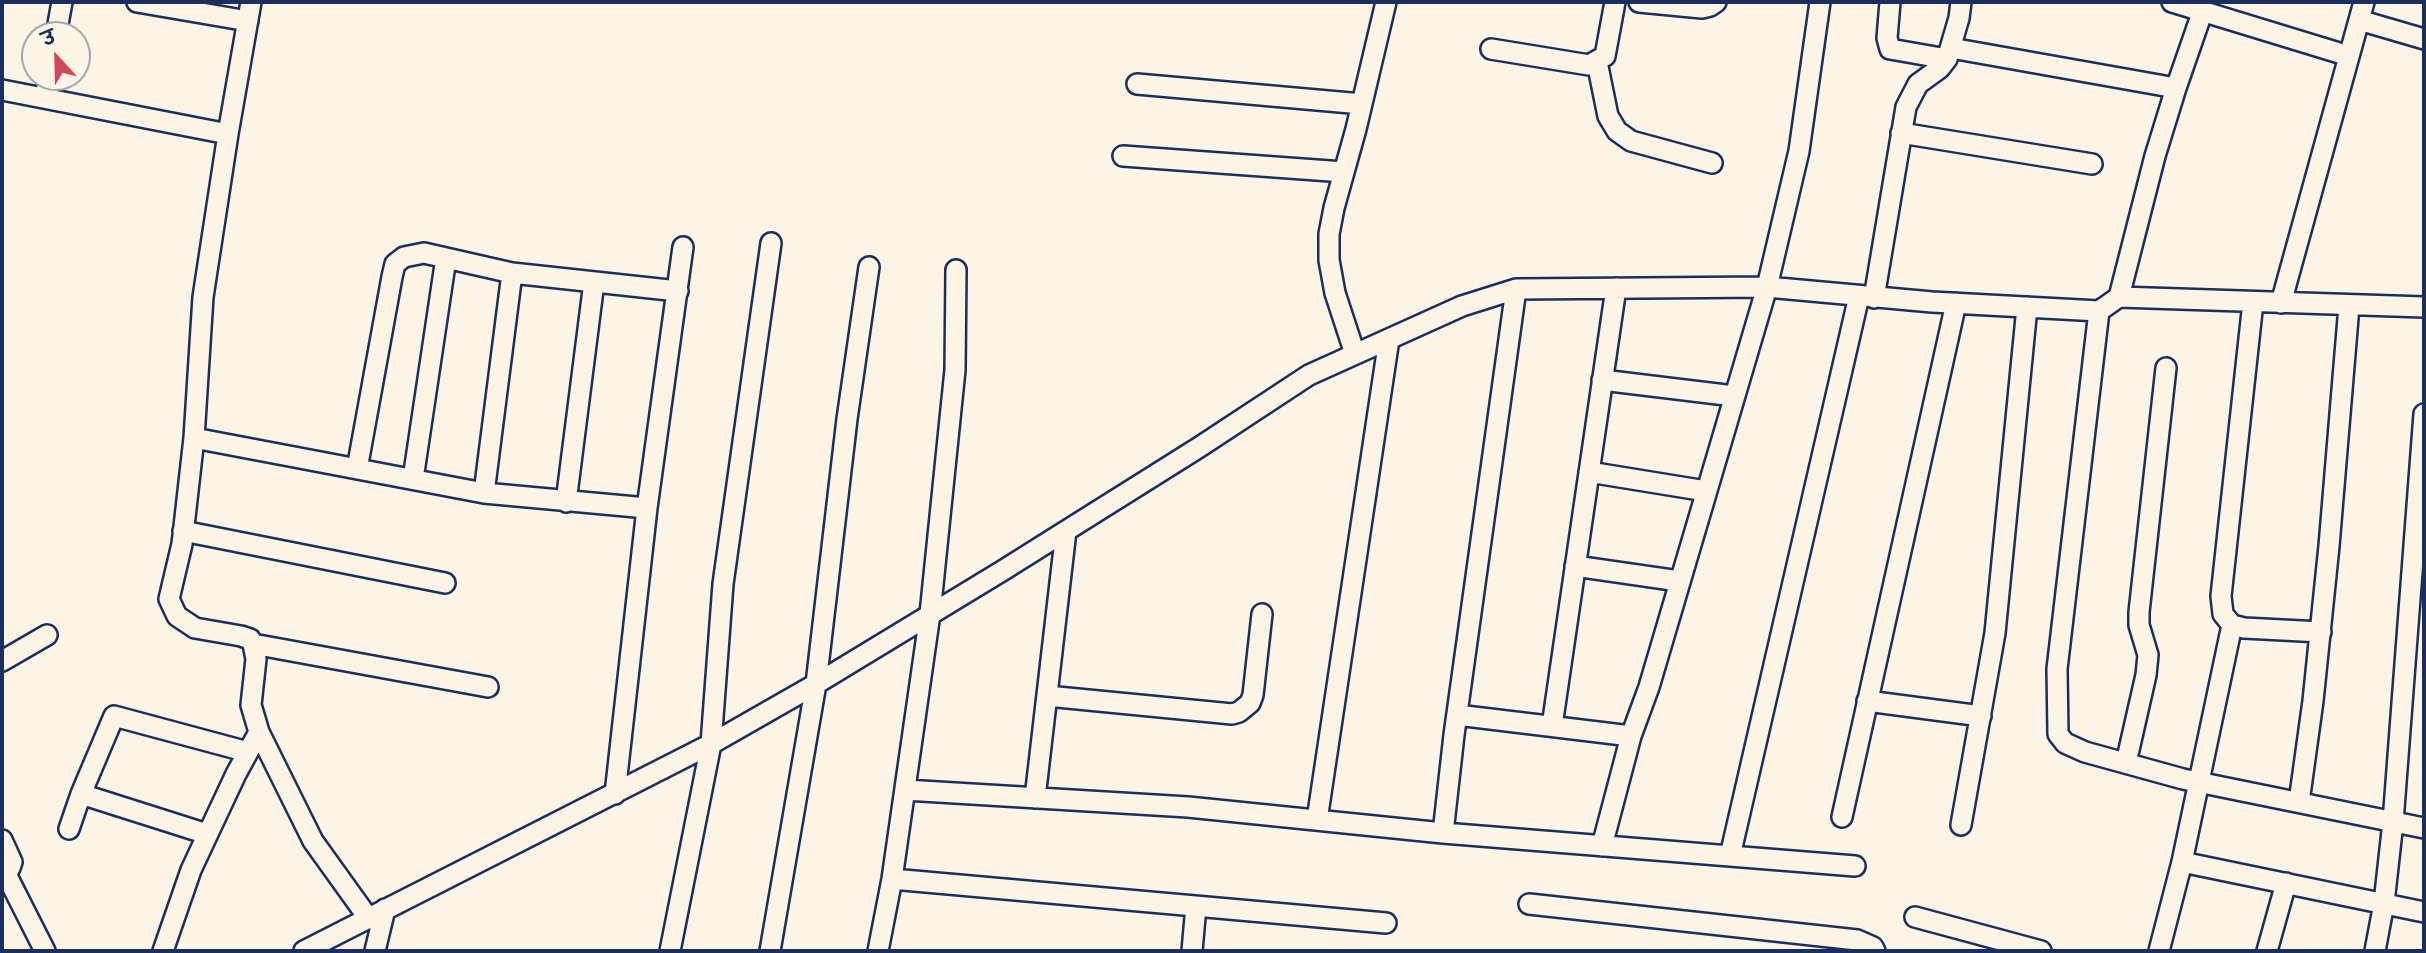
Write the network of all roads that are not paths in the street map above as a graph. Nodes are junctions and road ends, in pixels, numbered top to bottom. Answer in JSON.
{"nodes":[{"id":1,"x":62,"y":2,"type":"edge"},
{"id":2,"x":137,"y":2,"type":"edge"},
{"id":3,"x":1386,"y":2,"type":"edge"},
{"id":4,"x":1615,"y":2,"type":"edge"},
{"id":5,"x":1639,"y":2,"type":"edge"},
{"id":6,"x":1716,"y":2,"type":"edge"},
{"id":7,"x":1820,"y":2,"type":"edge"},
{"id":8,"x":1890,"y":2,"type":"edge"},
{"id":9,"x":1961,"y":2,"type":"edge"},
{"id":10,"x":2172,"y":2,"type":"edge"},
{"id":11,"x":250,"y":11,"type":"edge"},
{"id":12,"x":2362,"y":11,"type":"edge"},
{"id":13,"x":2202,"y":13,"type":"junction"},
{"id":14,"x":59,"y":21,"type":"edge"},
{"id":15,"x":2424,"y":39,"type":"edge"},
{"id":16,"x":1491,"y":49,"type":"dead end"},
{"id":17,"x":1949,"y":53,"type":"junction"},
{"id":18,"x":2349,"y":56,"type":"junction"},
{"id":19,"x":1597,"y":62,"type":"junction"},
{"id":20,"x":1137,"y":84,"type":"dead end"},
{"id":21,"x":2176,"y":88,"type":"junction"},
{"id":22,"x":2,"y":90,"type":"edge"},
{"id":23,"x":46,"y":91,"type":"edge"},
{"id":24,"x":45,"y":99,"type":"junction"},
{"id":25,"x":1362,"y":104,"type":"junction"},
{"id":26,"x":1901,"y":133,"type":"junction"},
{"id":27,"x":228,"y":134,"type":"junction"},
{"id":28,"x":1123,"y":156,"type":"dead end"},
{"id":29,"x":1712,"y":163,"type":"dead end"},
{"id":30,"x":2092,"y":164,"type":"dead end"},
{"id":31,"x":1344,"y":172,"type":"junction"},
{"id":32,"x":771,"y":243,"type":"dead end"},
{"id":33,"x":683,"y":247,"type":"dead end"},
{"id":34,"x":446,"y":258,"type":"junction"},
{"id":35,"x":869,"y":267,"type":"dead end"},
{"id":36,"x":956,"y":270,"type":"dead end"},
{"id":37,"x":512,"y":272,"type":"junction"},
{"id":38,"x":594,"y":282,"type":"junction"},
{"id":39,"x":1767,"y":287,"type":"junction"},
{"id":40,"x":1616,"y":288,"type":"junction"},
{"id":41,"x":1516,"y":289,"type":"junction"},
{"id":42,"x":678,"y":291,"type":"junction"},
{"id":43,"x":1866,"y":297,"type":"junction"},
{"id":44,"x":2119,"y":297,"type":"junction"},
{"id":45,"x":2253,"y":302,"type":"junction"},
{"id":46,"x":1956,"y":303,"type":"junction"},
{"id":47,"x":2281,"y":303,"type":"junction"},
{"id":48,"x":2349,"y":306,"type":"junction"},
{"id":49,"x":2027,"y":307,"type":"junction"},
{"id":50,"x":2424,"y":307,"type":"edge"},
{"id":51,"x":2099,"y":311,"type":"junction"},
{"id":52,"x":1389,"y":339,"type":"junction"},
{"id":53,"x":1355,"y":355,"type":"junction"},
{"id":54,"x":2166,"y":368,"type":"dead end"},
{"id":55,"x":1602,"y":380,"type":"junction"},
{"id":56,"x":1734,"y":396,"type":"junction"},
{"id":57,"x":2424,"y":414,"type":"edge"},
{"id":58,"x":194,"y":438,"type":"junction"},
{"id":59,"x":357,"y":468,"type":"junction"},
{"id":60,"x":1589,"y":472,"type":"junction"},
{"id":61,"x":413,"y":479,"type":"junction"},
{"id":62,"x":1706,"y":491,"type":"junction"},
{"id":63,"x":484,"y":493,"type":"junction"},
{"id":64,"x":566,"y":502,"type":"junction"},
{"id":65,"x":647,"y":508,"type":"junction"},
{"id":66,"x":183,"y":531,"type":"junction"},
{"id":67,"x":1066,"y":531,"type":"junction"},
{"id":68,"x":1575,"y":566,"type":"junction"},
{"id":69,"x":1679,"y":582,"type":"junction"},
{"id":70,"x":445,"y":583,"type":"dead end"},
{"id":71,"x":930,"y":614,"type":"junction"},
{"id":72,"x":1262,"y":614,"type":"dead end"},
{"id":73,"x":2232,"y":625,"type":"junction"},
{"id":74,"x":2321,"y":632,"type":"junction"},
{"id":75,"x":47,"y":635,"type":"dead end"},
{"id":76,"x":253,"y":644,"type":"junction"},
{"id":77,"x":2,"y":661,"type":"edge"},
{"id":78,"x":816,"y":684,"type":"junction"},
{"id":79,"x":488,"y":687,"type":"dead end"},
{"id":80,"x":1046,"y":696,"type":"junction"},
{"id":81,"x":1867,"y":701,"type":"junction"},
{"id":82,"x":1457,"y":715,"type":"junction"},
{"id":83,"x":1981,"y":716,"type":"junction"},
{"id":84,"x":1552,"y":726,"type":"junction"},
{"id":85,"x":259,"y":732,"type":"junction"},
{"id":86,"x":1631,"y":736,"type":"junction"},
{"id":87,"x":711,"y":744,"type":"junction"},
{"id":88,"x":248,"y":752,"type":"junction"},
{"id":89,"x":2126,"y":763,"type":"junction"},
{"id":90,"x":2198,"y":782,"type":"junction"},
{"id":91,"x":905,"y":790,"type":"junction"},
{"id":92,"x":81,"y":794,"type":"junction"},
{"id":93,"x":615,"y":794,"type":"junction"},
{"id":94,"x":1035,"y":798,"type":"junction"},
{"id":95,"x":2299,"y":802,"type":"junction"},
{"id":96,"x":1842,"y":817,"type":"dead end"},
{"id":97,"x":1317,"y":820,"type":"junction"},
{"id":98,"x":2393,"y":821,"type":"junction"},
{"id":99,"x":1961,"y":825,"type":"dead end"},
{"id":100,"x":2424,"y":828,"type":"edge"},
{"id":101,"x":69,"y":829,"type":"dead end"},
{"id":102,"x":1443,"y":833,"type":"junction"},
{"id":103,"x":208,"y":834,"type":"junction"},
{"id":104,"x":2,"y":840,"type":"edge"},
{"id":105,"x":1602,"y":846,"type":"junction"},
{"id":106,"x":1730,"y":856,"type":"junction"},
{"id":107,"x":2182,"y":862,"type":"junction"},
{"id":108,"x":1855,"y":866,"type":"dead end"},
{"id":109,"x":3,"y":873,"type":"edge"},
{"id":110,"x":891,"y":879,"type":"junction"},
{"id":111,"x":2286,"y":883,"type":"junction"},
{"id":112,"x":2384,"y":903,"type":"junction"},
{"id":113,"x":1529,"y":904,"type":"dead end"},
{"id":114,"x":1196,"y":906,"type":"junction"},
{"id":115,"x":2424,"y":912,"type":"edge"},
{"id":116,"x":377,"y":914,"type":"junction"},
{"id":117,"x":1915,"y":917,"type":"dead end"},
{"id":118,"x":1386,"y":923,"type":"dead end"},
{"id":119,"x":45,"y":951,"type":"edge"},
{"id":120,"x":163,"y":951,"type":"edge"},
{"id":121,"x":304,"y":951,"type":"edge"},
{"id":122,"x":375,"y":951,"type":"edge"},
{"id":123,"x":670,"y":951,"type":"edge"},
{"id":124,"x":769,"y":951,"type":"edge"},
{"id":125,"x":878,"y":951,"type":"edge"},
{"id":126,"x":1192,"y":951,"type":"edge"},
{"id":127,"x":1875,"y":951,"type":"edge"},
{"id":128,"x":2041,"y":951,"type":"edge"},
{"id":129,"x":2159,"y":951,"type":"edge"},
{"id":130,"x":2267,"y":951,"type":"edge"},
{"id":131,"x":2375,"y":951,"type":"edge"}],
"edges":[{"from":1,"to":14,"type":"street"},
{"from":2,"to":11,"type":"street"},
{"from":3,"to":25,"type":"street"},
{"from":4,"to":19,"type":"street"},
{"from":5,"to":6,"type":"street"},
{"from":7,"to":39,"type":"street"},
{"from":8,"to":17,"type":"street"},
{"from":9,"to":17,"type":"street"},
{"from":10,"to":13,"type":"street"},
{"from":11,"to":27,"type":"street"},
{"from":12,"to":15,"type":"street"},
{"from":12,"to":18,"type":"street"},
{"from":13,"to":18,"type":"street"},
{"from":13,"to":21,"type":"street"},
{"from":16,"to":19,"type":"street"},
{"from":17,"to":21,"type":"street"},
{"from":17,"to":26,"type":"street"},
{"from":18,"to":47,"type":"street"},
{"from":19,"to":29,"type":"street"},
{"from":20,"to":25,"type":"street"},
{"from":21,"to":44,"type":"street"},
{"from":22,"to":24,"type":"street"},
{"from":23,"to":24,"type":"street"},
{"from":24,"to":27,"type":"street"},
{"from":25,"to":31,"type":"street"},
{"from":26,"to":30,"type":"street"},
{"from":26,"to":43,"type":"street"},
{"from":27,"to":58,"type":"street"},
{"from":28,"to":31,"type":"street"},
{"from":31,"to":53,"type":"street"},
{"from":32,"to":87,"type":"street"},
{"from":33,"to":42,"type":"street"},
{"from":34,"to":37,"type":"street"},
{"from":34,"to":59,"type":"street"},
{"from":34,"to":61,"type":"street"},
{"from":35,"to":78,"type":"street"},
{"from":36,"to":71,"type":"street"},
{"from":37,"to":38,"type":"street"},
{"from":37,"to":63,"type":"street"},
{"from":38,"to":42,"type":"street"},
{"from":38,"to":64,"type":"street"},
{"from":39,"to":40,"type":"street"},
{"from":39,"to":43,"type":"street"},
{"from":39,"to":56,"type":"street"},
{"from":40,"to":41,"type":"street"},
{"from":40,"to":55,"type":"street"},
{"from":41,"to":52,"type":"street"},
{"from":41,"to":82,"type":"street"},
{"from":42,"to":65,"type":"street"},
{"from":43,"to":46,"type":"street"},
{"from":43,"to":106,"type":"street"},
{"from":44,"to":45,"type":"street"},
{"from":44,"to":51,"type":"street"},
{"from":45,"to":47,"type":"street"},
{"from":45,"to":73,"type":"street"},
{"from":46,"to":49,"type":"street"},
{"from":46,"to":81,"type":"street"},
{"from":47,"to":48,"type":"street"},
{"from":48,"to":50,"type":"street"},
{"from":48,"to":74,"type":"street"},
{"from":49,"to":51,"type":"street"},
{"from":49,"to":83,"type":"street"},
{"from":51,"to":89,"type":"street"},
{"from":52,"to":53,"type":"street"},
{"from":52,"to":97,"type":"street"},
{"from":53,"to":67,"type":"street"},
{"from":54,"to":89,"type":"street"},
{"from":55,"to":56,"type":"street"},
{"from":55,"to":60,"type":"street"},
{"from":56,"to":62,"type":"street"},
{"from":57,"to":98,"type":"street"},
{"from":58,"to":59,"type":"street"},
{"from":58,"to":66,"type":"street"},
{"from":59,"to":61,"type":"street"},
{"from":60,"to":62,"type":"street"},
{"from":60,"to":68,"type":"street"},
{"from":61,"to":63,"type":"street"},
{"from":62,"to":69,"type":"street"},
{"from":63,"to":64,"type":"street"},
{"from":64,"to":65,"type":"street"},
{"from":65,"to":93,"type":"street"},
{"from":66,"to":70,"type":"street"},
{"from":66,"to":76,"type":"street"},
{"from":67,"to":71,"type":"street"},
{"from":67,"to":80,"type":"street"},
{"from":68,"to":69,"type":"street"},
{"from":68,"to":84,"type":"street"},
{"from":69,"to":86,"type":"street"},
{"from":71,"to":78,"type":"street"},
{"from":71,"to":91,"type":"street"},
{"from":72,"to":80,"type":"street"},
{"from":73,"to":74,"type":"street"},
{"from":73,"to":90,"type":"street"},
{"from":74,"to":95,"type":"street"},
{"from":75,"to":77,"type":"street"},
{"from":76,"to":79,"type":"street"},
{"from":76,"to":85,"type":"street"},
{"from":78,"to":87,"type":"street"},
{"from":78,"to":124,"type":"street"},
{"from":80,"to":94,"type":"street"},
{"from":81,"to":83,"type":"street"},
{"from":81,"to":96,"type":"street"},
{"from":82,"to":84,"type":"street"},
{"from":82,"to":102,"type":"street"},
{"from":83,"to":99,"type":"street"},
{"from":84,"to":86,"type":"street"},
{"from":85,"to":88,"type":"street"},
{"from":85,"to":116,"type":"street"},
{"from":86,"to":105,"type":"street"},
{"from":87,"to":93,"type":"street"},
{"from":87,"to":123,"type":"street"},
{"from":88,"to":92,"type":"street"},
{"from":88,"to":103,"type":"street"},
{"from":89,"to":90,"type":"street"},
{"from":90,"to":95,"type":"street"},
{"from":90,"to":107,"type":"street"},
{"from":91,"to":94,"type":"street"},
{"from":91,"to":110,"type":"street"},
{"from":92,"to":101,"type":"street"},
{"from":92,"to":103,"type":"street"},
{"from":93,"to":116,"type":"street"},
{"from":94,"to":97,"type":"street"},
{"from":95,"to":98,"type":"street"},
{"from":97,"to":102,"type":"street"},
{"from":98,"to":100,"type":"street"},
{"from":98,"to":112,"type":"street"},
{"from":102,"to":105,"type":"street"},
{"from":103,"to":120,"type":"street"},
{"from":104,"to":109,"type":"street"},
{"from":105,"to":106,"type":"street"},
{"from":106,"to":108,"type":"street"},
{"from":107,"to":111,"type":"street"},
{"from":107,"to":129,"type":"street"},
{"from":109,"to":119,"type":"street"},
{"from":110,"to":114,"type":"street"},
{"from":110,"to":125,"type":"street"},
{"from":111,"to":112,"type":"street"},
{"from":111,"to":130,"type":"street"},
{"from":112,"to":115,"type":"street"},
{"from":112,"to":131,"type":"street"},
{"from":113,"to":127,"type":"street"},
{"from":114,"to":118,"type":"street"},
{"from":114,"to":126,"type":"street"},
{"from":116,"to":121,"type":"street"},
{"from":116,"to":122,"type":"street"},
{"from":117,"to":128,"type":"street"}]}
